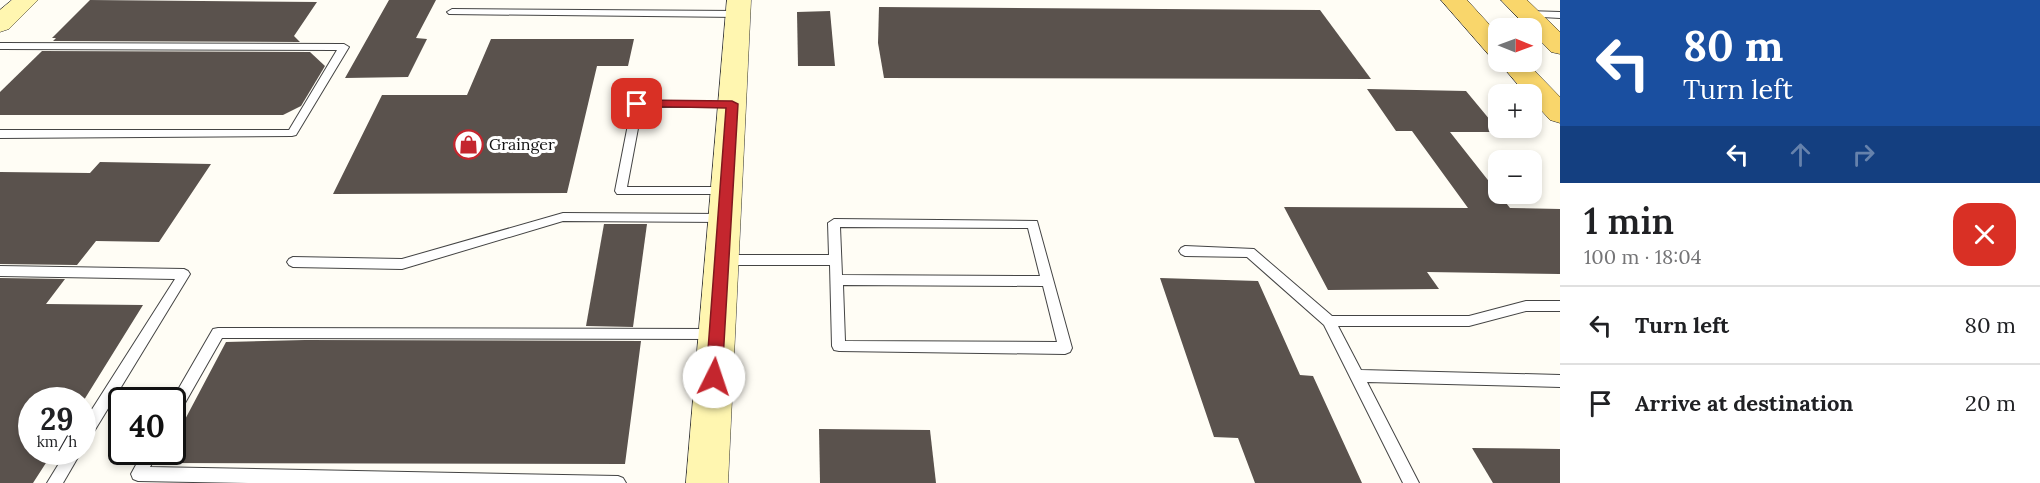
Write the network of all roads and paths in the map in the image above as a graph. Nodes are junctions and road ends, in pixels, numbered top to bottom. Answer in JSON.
{"nodes":[{"id":1,"x":26,"y":0,"type":"edge"},
{"id":2,"x":1453,"y":0,"type":"edge"},
{"id":3,"x":739,"y":7,"type":"edge"},
{"id":4,"x":1520,"y":7,"type":"edge"},
{"id":5,"x":452,"y":12,"type":"dead end"},
{"id":6,"x":1560,"y":15,"type":"edge"},
{"id":7,"x":0,"y":24,"type":"edge"},
{"id":8,"x":1488,"y":38,"type":"edge"},
{"id":9,"x":0,"y":46,"type":"edge"},
{"id":10,"x":1560,"y":46,"type":"edge"},
{"id":11,"x":1520,"y":72,"type":"edge"},
{"id":12,"x":732,"y":104,"type":"junction"},
{"id":13,"x":1560,"y":114,"type":"edge"},
{"id":14,"x":0,"y":134,"type":"edge"},
{"id":15,"x":726,"y":204,"type":"junction"},
{"id":16,"x":1185,"y":251,"type":"dead end"},
{"id":17,"x":722,"y":260,"type":"junction"},
{"id":18,"x":835,"y":260,"type":"junction"},
{"id":19,"x":293,"y":262,"type":"dead end"},
{"id":20,"x":0,"y":272,"type":"edge"},
{"id":21,"x":836,"y":280,"type":"junction"},
{"id":22,"x":1048,"y":281,"type":"junction"},
{"id":23,"x":1560,"y":306,"type":"edge"},
{"id":24,"x":1329,"y":321,"type":"junction"},
{"id":25,"x":717,"y":334,"type":"junction"},
{"id":26,"x":1356,"y":376,"type":"junction"},
{"id":27,"x":1560,"y":381,"type":"edge"},
{"id":28,"x":186,"y":389,"type":"edge"},
{"id":29,"x":96,"y":415,"type":"edge"},
{"id":30,"x":66,"y":465,"type":"edge"},
{"id":31,"x":143,"y":465,"type":"edge"},
{"id":32,"x":55,"y":483,"type":"edge"},
{"id":33,"x":618,"y":483,"type":"edge"},
{"id":34,"x":707,"y":483,"type":"edge"},
{"id":35,"x":1411,"y":483,"type":"edge"}],
"edges":[{"from":1,"to":7,"type":"street"},
{"from":2,"to":8,"type":"main road"},
{"from":3,"to":5,"type":"lane"},
{"from":3,"to":12,"type":"street"},
{"from":4,"to":6,"type":"lane"},
{"from":4,"to":10,"type":"main road"},
{"from":9,"to":14,"type":"lane"},
{"from":11,"to":13,"type":"main road"},
{"from":12,"to":15,"type":"street"},
{"from":12,"to":15,"type":"lane"},
{"from":15,"to":17,"type":"street"},
{"from":15,"to":19,"type":"lane"},
{"from":16,"to":24,"type":"lane"},
{"from":17,"to":18,"type":"lane"},
{"from":17,"to":25,"type":"street"},
{"from":18,"to":21,"type":"lane"},
{"from":18,"to":22,"type":"lane"},
{"from":20,"to":29,"type":"lane"},
{"from":21,"to":22,"type":"lane"},
{"from":21,"to":22,"type":"lane"},
{"from":23,"to":24,"type":"lane"},
{"from":24,"to":26,"type":"lane"},
{"from":25,"to":28,"type":"lane"},
{"from":25,"to":34,"type":"street"},
{"from":26,"to":27,"type":"lane"},
{"from":26,"to":35,"type":"lane"},
{"from":30,"to":32,"type":"lane"},
{"from":31,"to":33,"type":"lane"}]}
